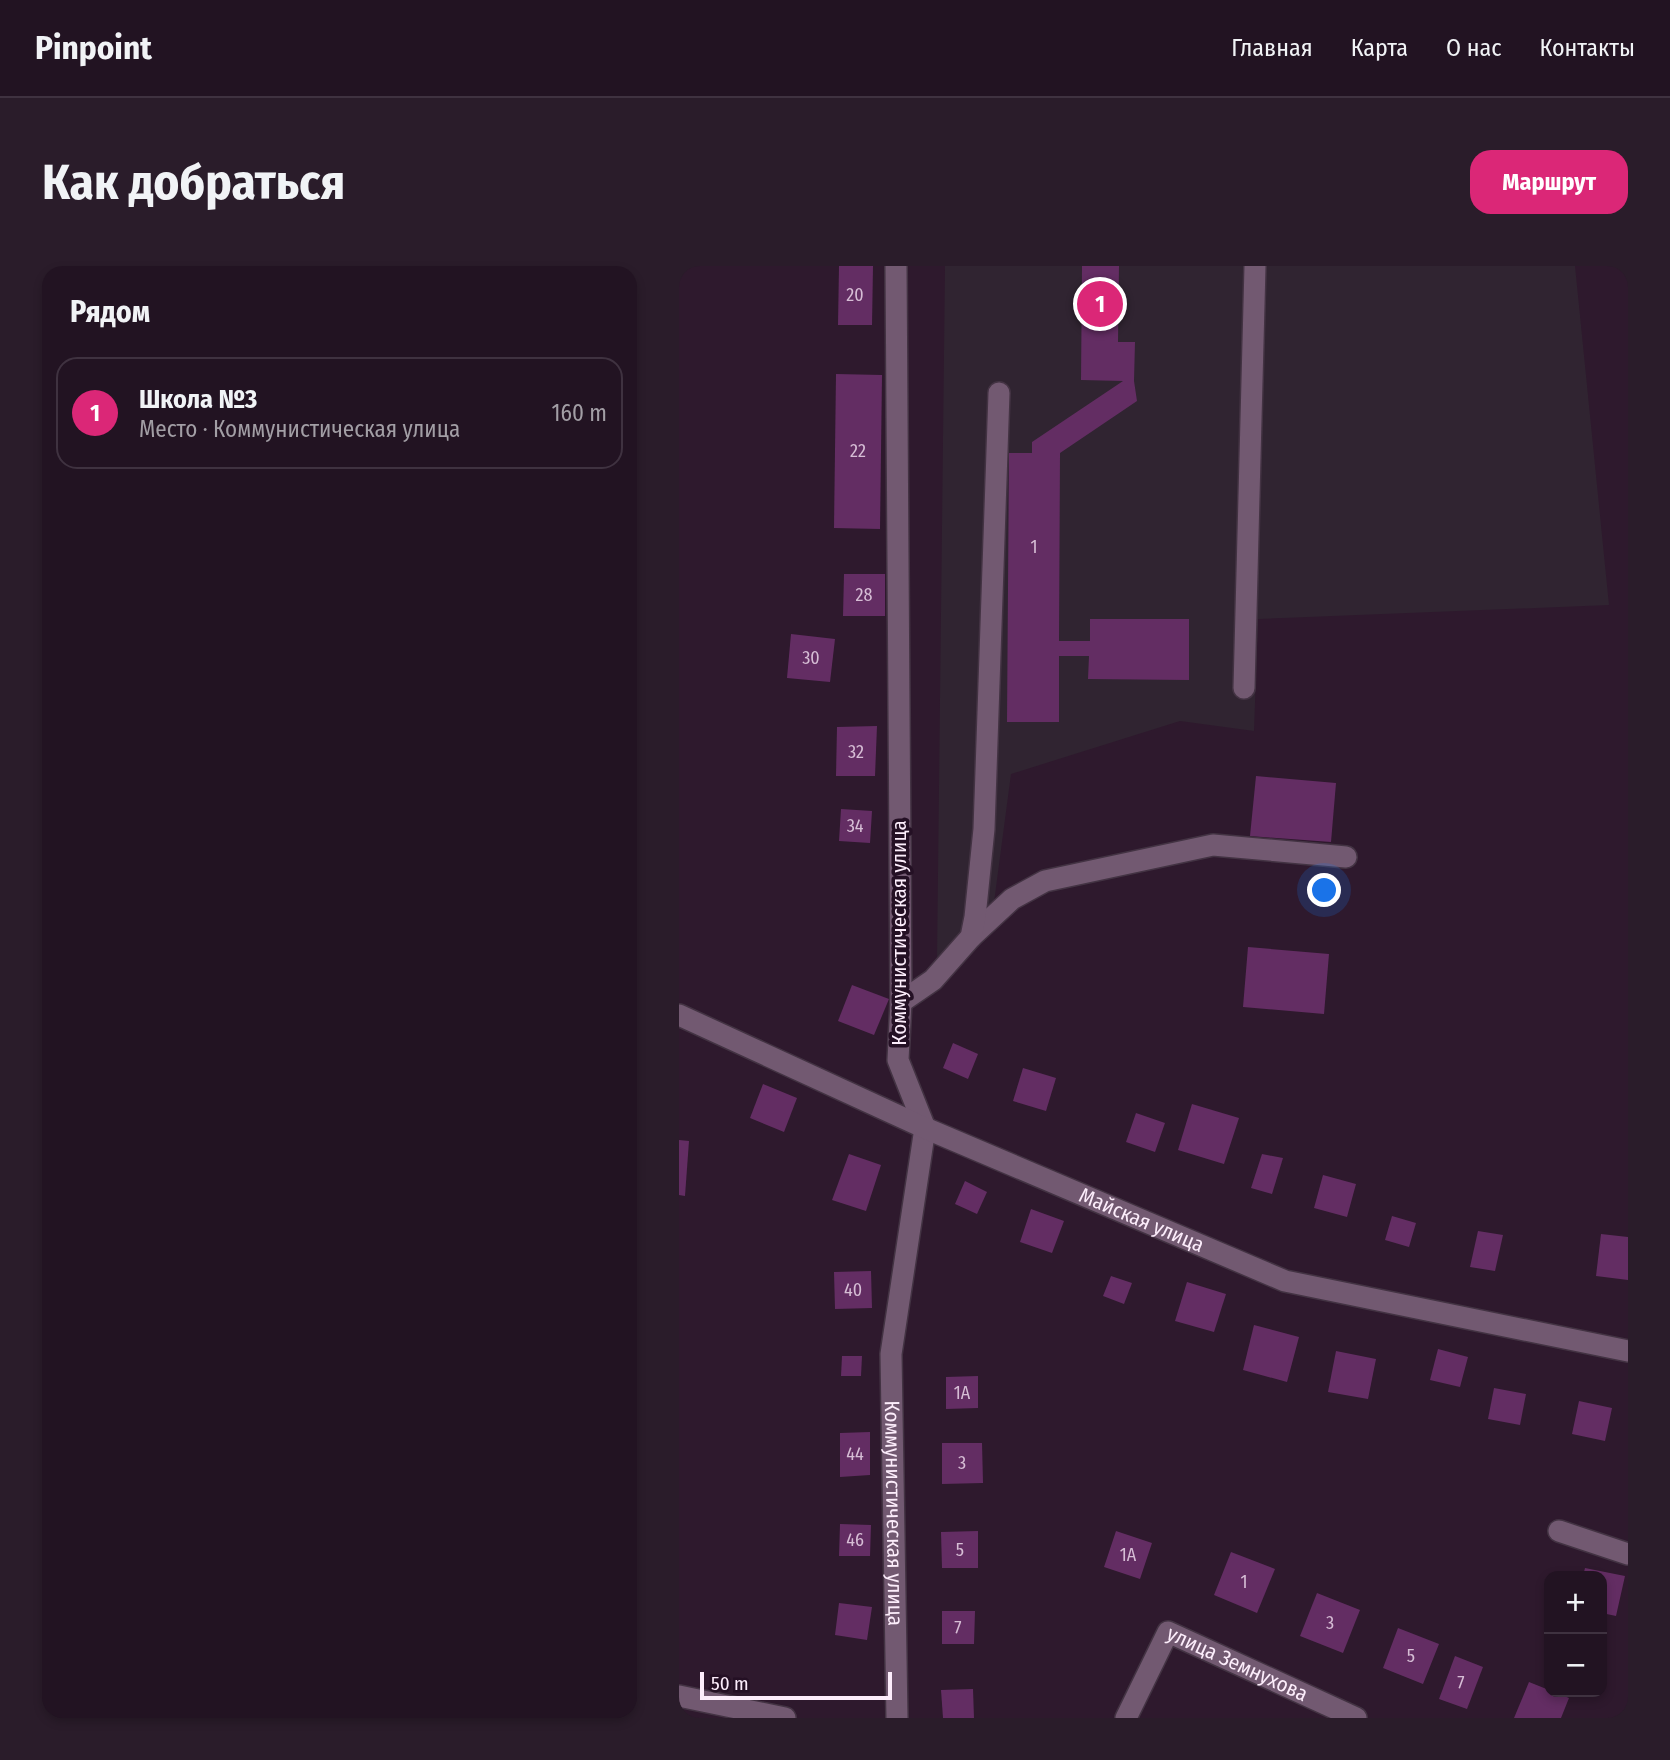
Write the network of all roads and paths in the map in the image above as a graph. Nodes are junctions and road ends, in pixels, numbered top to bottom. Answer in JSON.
{"nodes":[{"id":1,"x":895,"y":266,"type":"edge"},
{"id":2,"x":1255,"y":266,"type":"edge"},
{"id":3,"x":999,"y":393,"type":"dead end"},
{"id":4,"x":1244,"y":688,"type":"dead end"},
{"id":5,"x":1346,"y":857,"type":"dead end"},
{"id":6,"x":971,"y":937,"type":"junction"},
{"id":7,"x":901,"y":1002,"type":"junction"},
{"id":8,"x":679,"y":1015,"type":"edge"},
{"id":9,"x":925,"y":1128,"type":"junction"},
{"id":10,"x":1628,"y":1351,"type":"edge"},
{"id":11,"x":1559,"y":1531,"type":"dead end"},
{"id":12,"x":1628,"y":1553,"type":"edge"},
{"id":13,"x":679,"y":1696,"type":"edge"},
{"id":14,"x":785,"y":1718,"type":"edge"},
{"id":15,"x":897,"y":1718,"type":"edge"},
{"id":16,"x":1126,"y":1718,"type":"edge"},
{"id":17,"x":1356,"y":1718,"type":"edge"}],
"edges":[{"from":1,"to":7,"type":"street","name":"Коммунистическая улица"},
{"from":2,"to":4,"type":"street"},
{"from":3,"to":6,"type":"street"},
{"from":5,"to":6,"type":"street"},
{"from":6,"to":7,"type":"street"},
{"from":7,"to":9,"type":"street","name":"Коммунистическая улица"},
{"from":8,"to":9,"type":"street","name":"Майская улица"},
{"from":9,"to":10,"type":"street","name":"Майская улица"},
{"from":9,"to":15,"type":"street","name":"Коммунистическая улица"},
{"from":11,"to":12,"type":"street"},
{"from":13,"to":14,"type":"street"},
{"from":16,"to":17,"type":"street","name":"улица Земнухова"}]}
